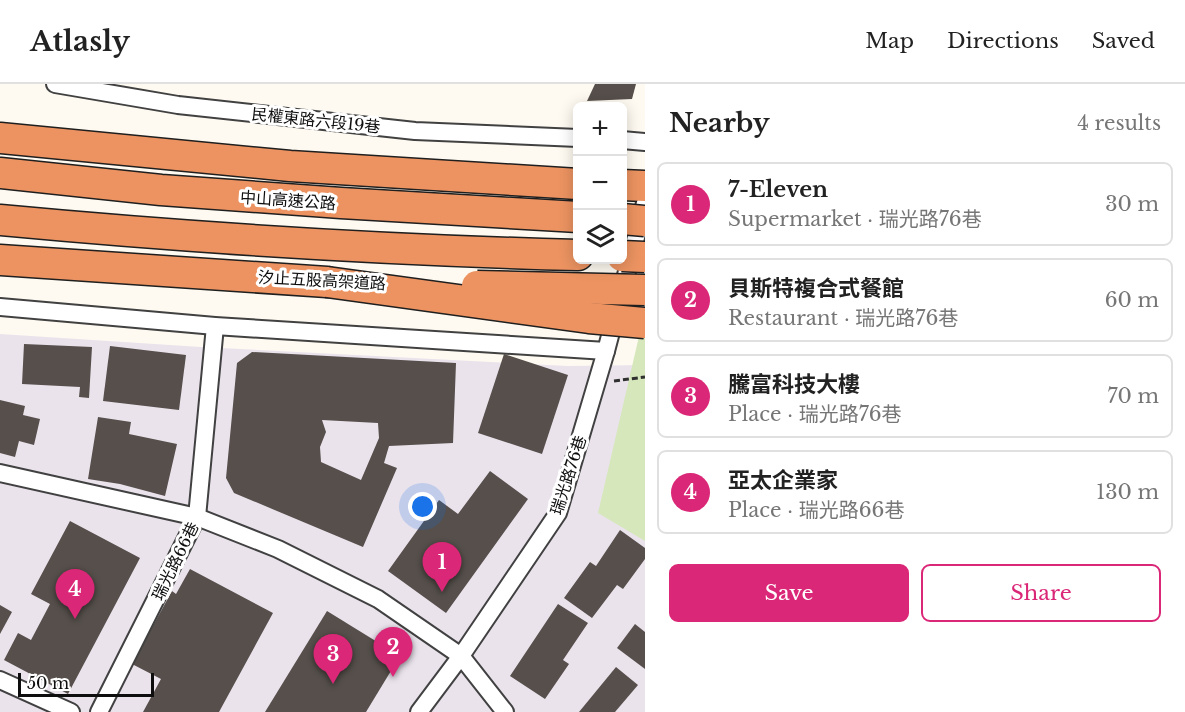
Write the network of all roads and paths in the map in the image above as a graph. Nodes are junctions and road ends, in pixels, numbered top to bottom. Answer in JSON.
{"nodes":[{"id":1,"x":55,"y":84,"type":"edge"},
{"id":2,"x":0,"y":138,"type":"edge"},
{"id":3,"x":573,"y":138,"type":"edge"},
{"id":4,"x":627,"y":141,"type":"edge"},
{"id":5,"x":645,"y":142,"type":"edge"},
{"id":6,"x":0,"y":173,"type":"edge"},
{"id":7,"x":573,"y":184,"type":"edge"},
{"id":8,"x":627,"y":186,"type":"edge"},
{"id":9,"x":645,"y":186,"type":"edge"},
{"id":10,"x":645,"y":203,"type":"edge"},
{"id":11,"x":573,"y":217,"type":"edge"},
{"id":12,"x":627,"y":219,"type":"edge"},
{"id":13,"x":0,"y":220,"type":"edge"},
{"id":14,"x":645,"y":220,"type":"edge"},
{"id":15,"x":573,"y":255,"type":"edge"},
{"id":16,"x":627,"y":256,"type":"edge"},
{"id":17,"x":645,"y":257,"type":"edge"},
{"id":18,"x":0,"y":260,"type":"edge"},
{"id":19,"x":327,"y":282,"type":"junction"},
{"id":20,"x":645,"y":290,"type":"edge"},
{"id":21,"x":0,"y":307,"type":"edge"},
{"id":22,"x":645,"y":323,"type":"edge"},
{"id":23,"x":215,"y":326,"type":"junction"},
{"id":24,"x":606,"y":351,"type":"junction"},
{"id":25,"x":645,"y":377,"type":"edge"},
{"id":26,"x":596,"y":383,"type":"junction"},
{"id":27,"x":0,"y":473,"type":"edge"},
{"id":28,"x":197,"y":518,"type":"junction"},
{"id":29,"x":461,"y":656,"type":"junction"},
{"id":30,"x":0,"y":680,"type":"edge"},
{"id":31,"x":71,"y":712,"type":"edge"},
{"id":32,"x":99,"y":712,"type":"edge"},
{"id":33,"x":419,"y":712,"type":"edge"},
{"id":34,"x":505,"y":712,"type":"edge"}],
"edges":[{"from":1,"to":3,"type":"street","name":"民權東路六段19巷"},
{"from":2,"to":7,"type":"highway"},
{"from":4,"to":5,"type":"street"},
{"from":6,"to":11,"type":"highway","name":"中山高速公路"},
{"from":8,"to":9,"type":"highway"},
{"from":10,"to":24,"type":"street","name":"瑞光路76巷"},
{"from":12,"to":14,"type":"highway","bridge":true},
{"from":13,"to":15,"type":"highway"},
{"from":16,"to":17,"type":"highway","bridge":true},
{"from":18,"to":19,"type":"highway","name":"汐止五股高架道路"},
{"from":19,"to":20,"type":"highway","name":"汐止五股高架道路","bridge":true},
{"from":19,"to":22,"type":"highway","bridge":true},
{"from":21,"to":23,"type":"street"},
{"from":23,"to":24,"type":"street"},
{"from":23,"to":28,"type":"street","name":"瑞光路66巷"},
{"from":24,"to":26,"type":"street","name":"瑞光路76巷"},
{"from":25,"to":26,"type":"path"},
{"from":26,"to":29,"type":"street","name":"瑞光路76巷"},
{"from":27,"to":28,"type":"street"},
{"from":28,"to":29,"type":"street"},
{"from":28,"to":32,"type":"street","name":"瑞光路66巷"},
{"from":29,"to":33,"type":"street","name":"瑞光路76巷"},
{"from":29,"to":34,"type":"street"},
{"from":30,"to":31,"type":"street"}]}
